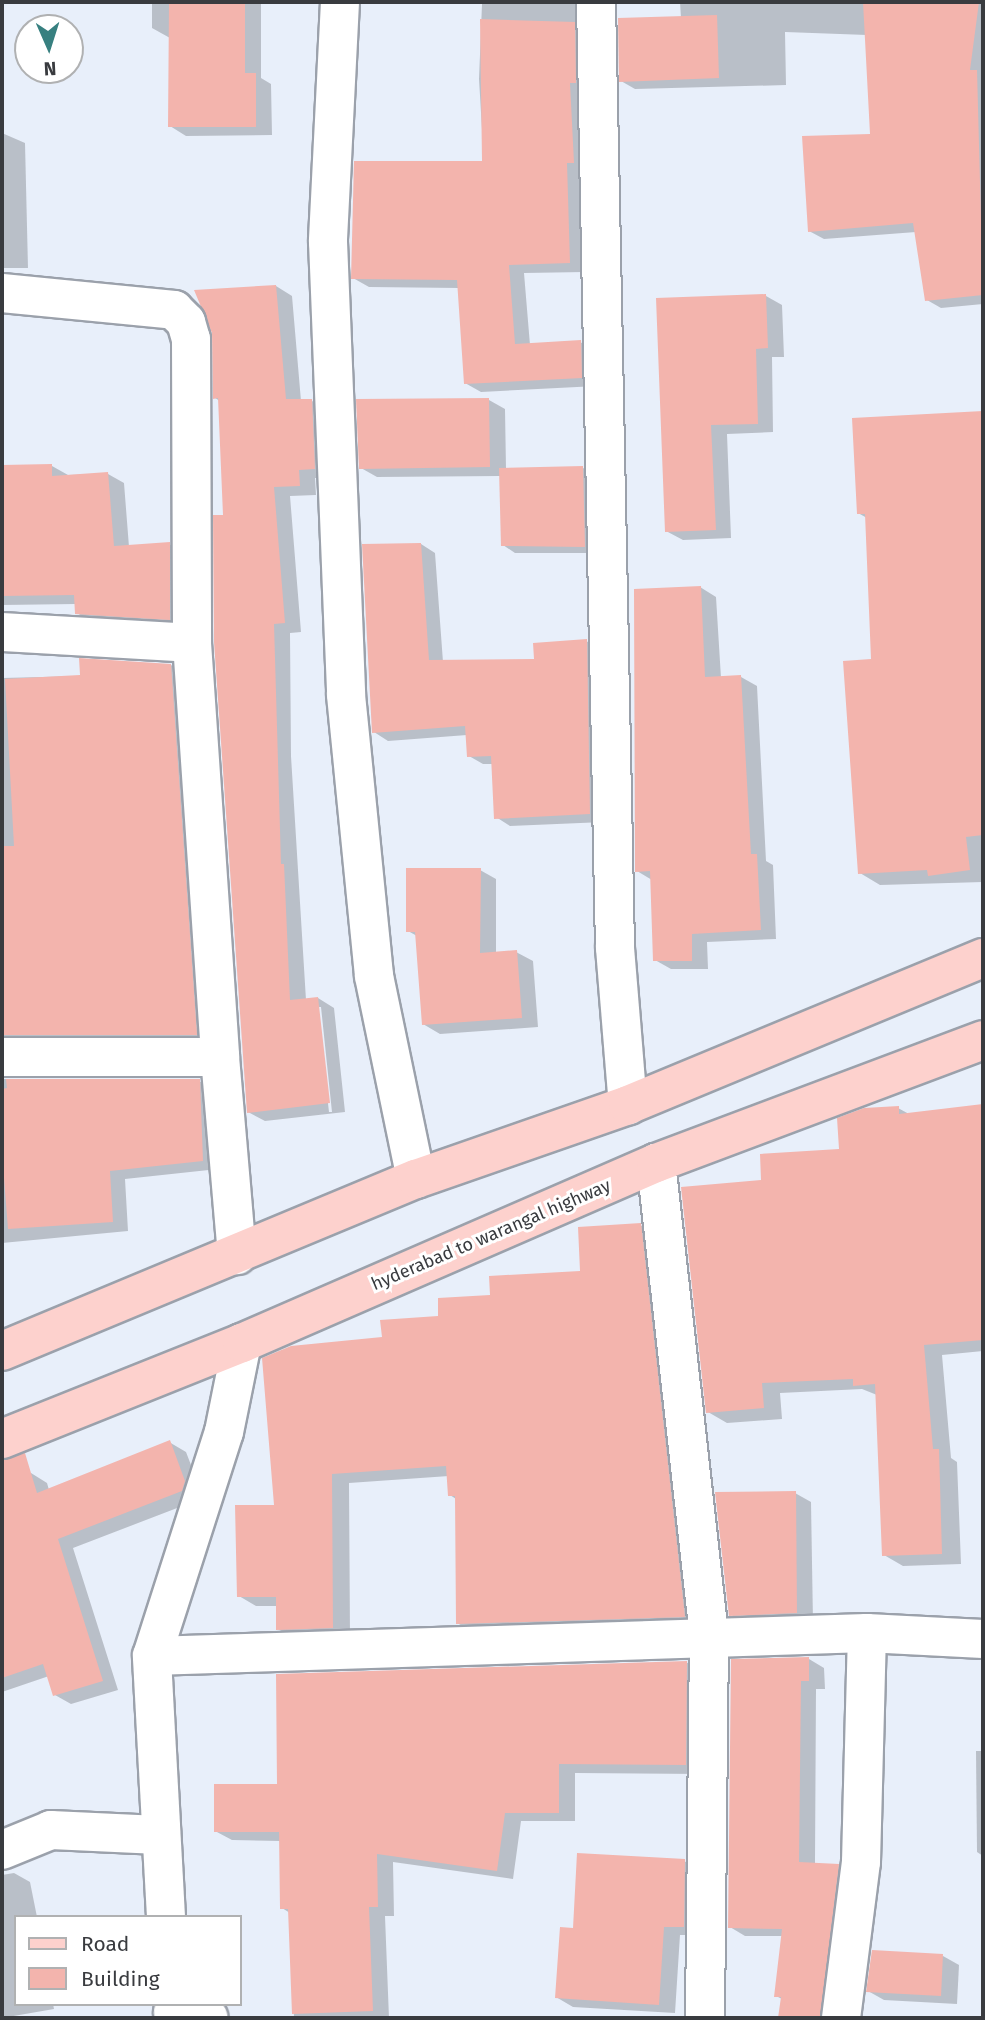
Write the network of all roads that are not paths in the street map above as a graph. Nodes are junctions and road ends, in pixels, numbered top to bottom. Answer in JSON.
{"nodes":[{"id":1,"x":340,"y":2,"type":"edge"},
{"id":2,"x":596,"y":2,"type":"edge"},
{"id":3,"x":2,"y":293,"type":"edge"},
{"id":4,"x":2,"y":632,"type":"edge"},
{"id":5,"x":192,"y":643,"type":"junction"},
{"id":6,"x":983,"y":958,"type":"edge"},
{"id":7,"x":983,"y":1040,"type":"edge"},
{"id":8,"x":2,"y":1057,"type":"edge"},
{"id":9,"x":220,"y":1057,"type":"junction"},
{"id":10,"x":628,"y":1105,"type":"junction"},
{"id":11,"x":656,"y":1163,"type":"junction"},
{"id":12,"x":416,"y":1179,"type":"junction"},
{"id":13,"x":237,"y":1255,"type":"junction"},
{"id":14,"x":242,"y":1343,"type":"junction"},
{"id":15,"x":2,"y":1351,"type":"edge"},
{"id":16,"x":2,"y":1439,"type":"edge"},
{"id":17,"x":867,"y":1633,"type":"junction"},
{"id":18,"x":709,"y":1636,"type":"junction"},
{"id":19,"x":983,"y":1639,"type":"edge"},
{"id":20,"x":152,"y":1656,"type":"junction"},
{"id":21,"x":159,"y":1835,"type":"junction"},
{"id":22,"x":2,"y":1850,"type":"edge"},
{"id":23,"x":166,"y":1915,"type":"edge"},
{"id":24,"x":705,"y":2018,"type":"edge"},
{"id":25,"x":841,"y":2018,"type":"edge"}],
"edges":[{"from":1,"to":12,"type":"street"},
{"from":2,"to":10,"type":"street"},
{"from":3,"to":5,"type":"street"},
{"from":4,"to":5,"type":"street"},
{"from":5,"to":9,"type":"street"},
{"from":6,"to":10,"type":"main road"},
{"from":7,"to":11,"type":"main road","name":"hyderabad to warangal highway"},
{"from":8,"to":9,"type":"street"},
{"from":9,"to":13,"type":"street"},
{"from":10,"to":12,"type":"main road"},
{"from":11,"to":14,"type":"main road","name":"hyderabad to warangal highway"},
{"from":11,"to":18,"type":"street"},
{"from":12,"to":13,"type":"main road"},
{"from":13,"to":15,"type":"main road"},
{"from":14,"to":16,"type":"main road","name":"hyderabad to warangal highway"},
{"from":14,"to":20,"type":"street"},
{"from":17,"to":18,"type":"street"},
{"from":17,"to":19,"type":"street"},
{"from":17,"to":25,"type":"street"},
{"from":18,"to":20,"type":"street"},
{"from":18,"to":24,"type":"street"},
{"from":20,"to":21,"type":"street"},
{"from":21,"to":22,"type":"street"},
{"from":21,"to":23,"type":"street"}]}
